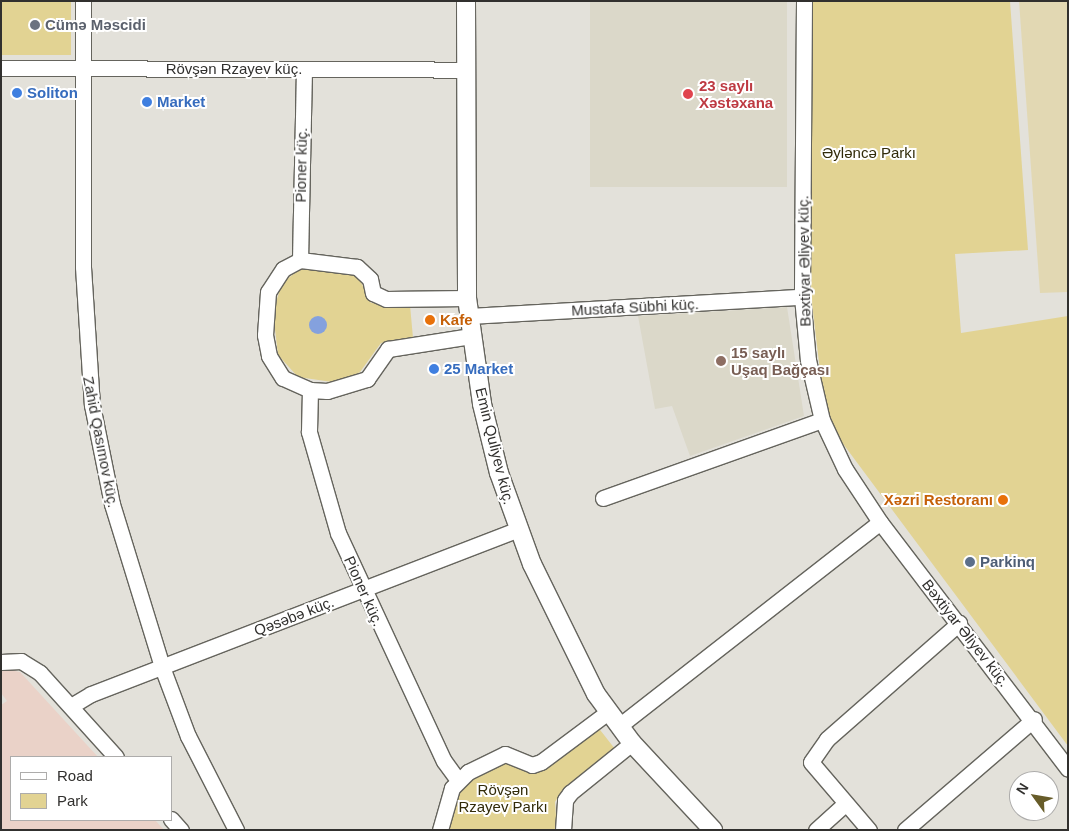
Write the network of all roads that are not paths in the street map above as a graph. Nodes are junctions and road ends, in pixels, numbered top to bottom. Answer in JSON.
{"nodes":[{"id":1,"x":83,"y":1,"type":"edge"},
{"id":2,"x":466,"y":1,"type":"edge"},
{"id":3,"x":804,"y":1,"type":"edge"},
{"id":4,"x":1,"y":68,"type":"edge"},
{"id":5,"x":82,"y":69,"type":"junction"},
{"id":6,"x":304,"y":70,"type":"junction"},
{"id":7,"x":466,"y":70,"type":"junction"},
{"id":8,"x":300,"y":260,"type":"junction"},
{"id":9,"x":802,"y":297,"type":"junction"},
{"id":10,"x":467,"y":298,"type":"junction"},
{"id":11,"x":468,"y":316,"type":"junction"},
{"id":12,"x":470,"y":336,"type":"junction"},
{"id":13,"x":310,"y":390,"type":"junction"},
{"id":14,"x":822,"y":420,"type":"junction"},
{"id":15,"x":603,"y":498,"type":"dead end"},
{"id":16,"x":880,"y":522,"type":"junction"},
{"id":17,"x":518,"y":529,"type":"junction"},
{"id":18,"x":363,"y":590,"type":"junction"},
{"id":19,"x":959,"y":623,"type":"junction"},
{"id":20,"x":1,"y":662,"type":"edge"},
{"id":21,"x":162,"y":667,"type":"junction"},
{"id":22,"x":71,"y":706,"type":"junction"},
{"id":23,"x":608,"y":712,"type":"junction"},
{"id":24,"x":1034,"y":719,"type":"junction"},
{"id":25,"x":619,"y":726,"type":"junction"},
{"id":26,"x":632,"y":743,"type":"junction"},
{"id":27,"x":115,"y":756,"type":"edge"},
{"id":28,"x":1068,"y":769,"type":"edge"},
{"id":29,"x":458,"y":780,"type":"junction"},
{"id":30,"x":845,"y":804,"type":"junction"},
{"id":31,"x":172,"y":820,"type":"edge"},
{"id":32,"x":181,"y":830,"type":"edge"},
{"id":33,"x":236,"y":830,"type":"edge"},
{"id":34,"x":440,"y":830,"type":"edge"},
{"id":35,"x":563,"y":830,"type":"edge"},
{"id":36,"x":713,"y":830,"type":"edge"},
{"id":37,"x":816,"y":830,"type":"edge"},
{"id":38,"x":869,"y":830,"type":"edge"},
{"id":39,"x":905,"y":830,"type":"edge"}],
"edges":[{"from":1,"to":5,"type":"street","name":"Zahid Qasımov küç."},
{"from":2,"to":7,"type":"street","name":"Emin Quliyev küç."},
{"from":3,"to":9,"type":"street","name":"Bəxtiyar Əliyev küç."},
{"from":4,"to":5,"type":"street","name":"Rövşən Rzayev küç."},
{"from":5,"to":6,"type":"street","name":"Rövşən Rzayev küç."},
{"from":5,"to":21,"type":"street","name":"Zahid Qasımov küç."},
{"from":6,"to":7,"type":"street","name":"Rövşən Rzayev küç."},
{"from":6,"to":8,"type":"street","name":"Pioner küç."},
{"from":7,"to":10,"type":"street","name":"Emin Quliyev küç."},
{"from":8,"to":10,"type":"street"},
{"from":8,"to":13,"type":"street"},
{"from":9,"to":11,"type":"street","name":"Mustafa Sübhi küç."},
{"from":9,"to":14,"type":"street","name":"Bəxtiyar Əliyev küç."},
{"from":10,"to":11,"type":"street","name":"Emin Quliyev küç."},
{"from":11,"to":12,"type":"street","name":"Emin Quliyev küç."},
{"from":12,"to":13,"type":"street"},
{"from":12,"to":17,"type":"street","name":"Emin Quliyev küç."},
{"from":13,"to":18,"type":"street","name":"Pioner küç."},
{"from":14,"to":15,"type":"street"},
{"from":14,"to":16,"type":"street","name":"Bəxtiyar Əliyev küç."},
{"from":16,"to":19,"type":"street","name":"Bəxtiyar Əliyev küç."},
{"from":16,"to":25,"type":"street"},
{"from":17,"to":18,"type":"street","name":"Qəsəbə küç."},
{"from":17,"to":23,"type":"street","name":"Emin Quliyev küç."},
{"from":18,"to":21,"type":"street","name":"Qəsəbə küç."},
{"from":18,"to":29,"type":"street","name":"Pioner küç."},
{"from":19,"to":24,"type":"street","name":"Bəxtiyar Əliyev küç."},
{"from":19,"to":30,"type":"street"},
{"from":20,"to":22,"type":"street"},
{"from":21,"to":22,"type":"street","name":"Qəsəbə küç."},
{"from":21,"to":33,"type":"street","name":"Zahid Qasımov küç."},
{"from":22,"to":27,"type":"street"},
{"from":23,"to":25,"type":"street","name":"Emin Quliyev küç."},
{"from":23,"to":29,"type":"street"},
{"from":24,"to":28,"type":"street","name":"Bəxtiyar Əliyev küç."},
{"from":24,"to":39,"type":"street"},
{"from":25,"to":26,"type":"street","name":"Emin Quliyev küç."},
{"from":26,"to":35,"type":"street"},
{"from":26,"to":36,"type":"street","name":"Emin Quliyev küç."},
{"from":29,"to":34,"type":"street"},
{"from":30,"to":37,"type":"street"},
{"from":30,"to":38,"type":"street"},
{"from":31,"to":32,"type":"street"}]}
